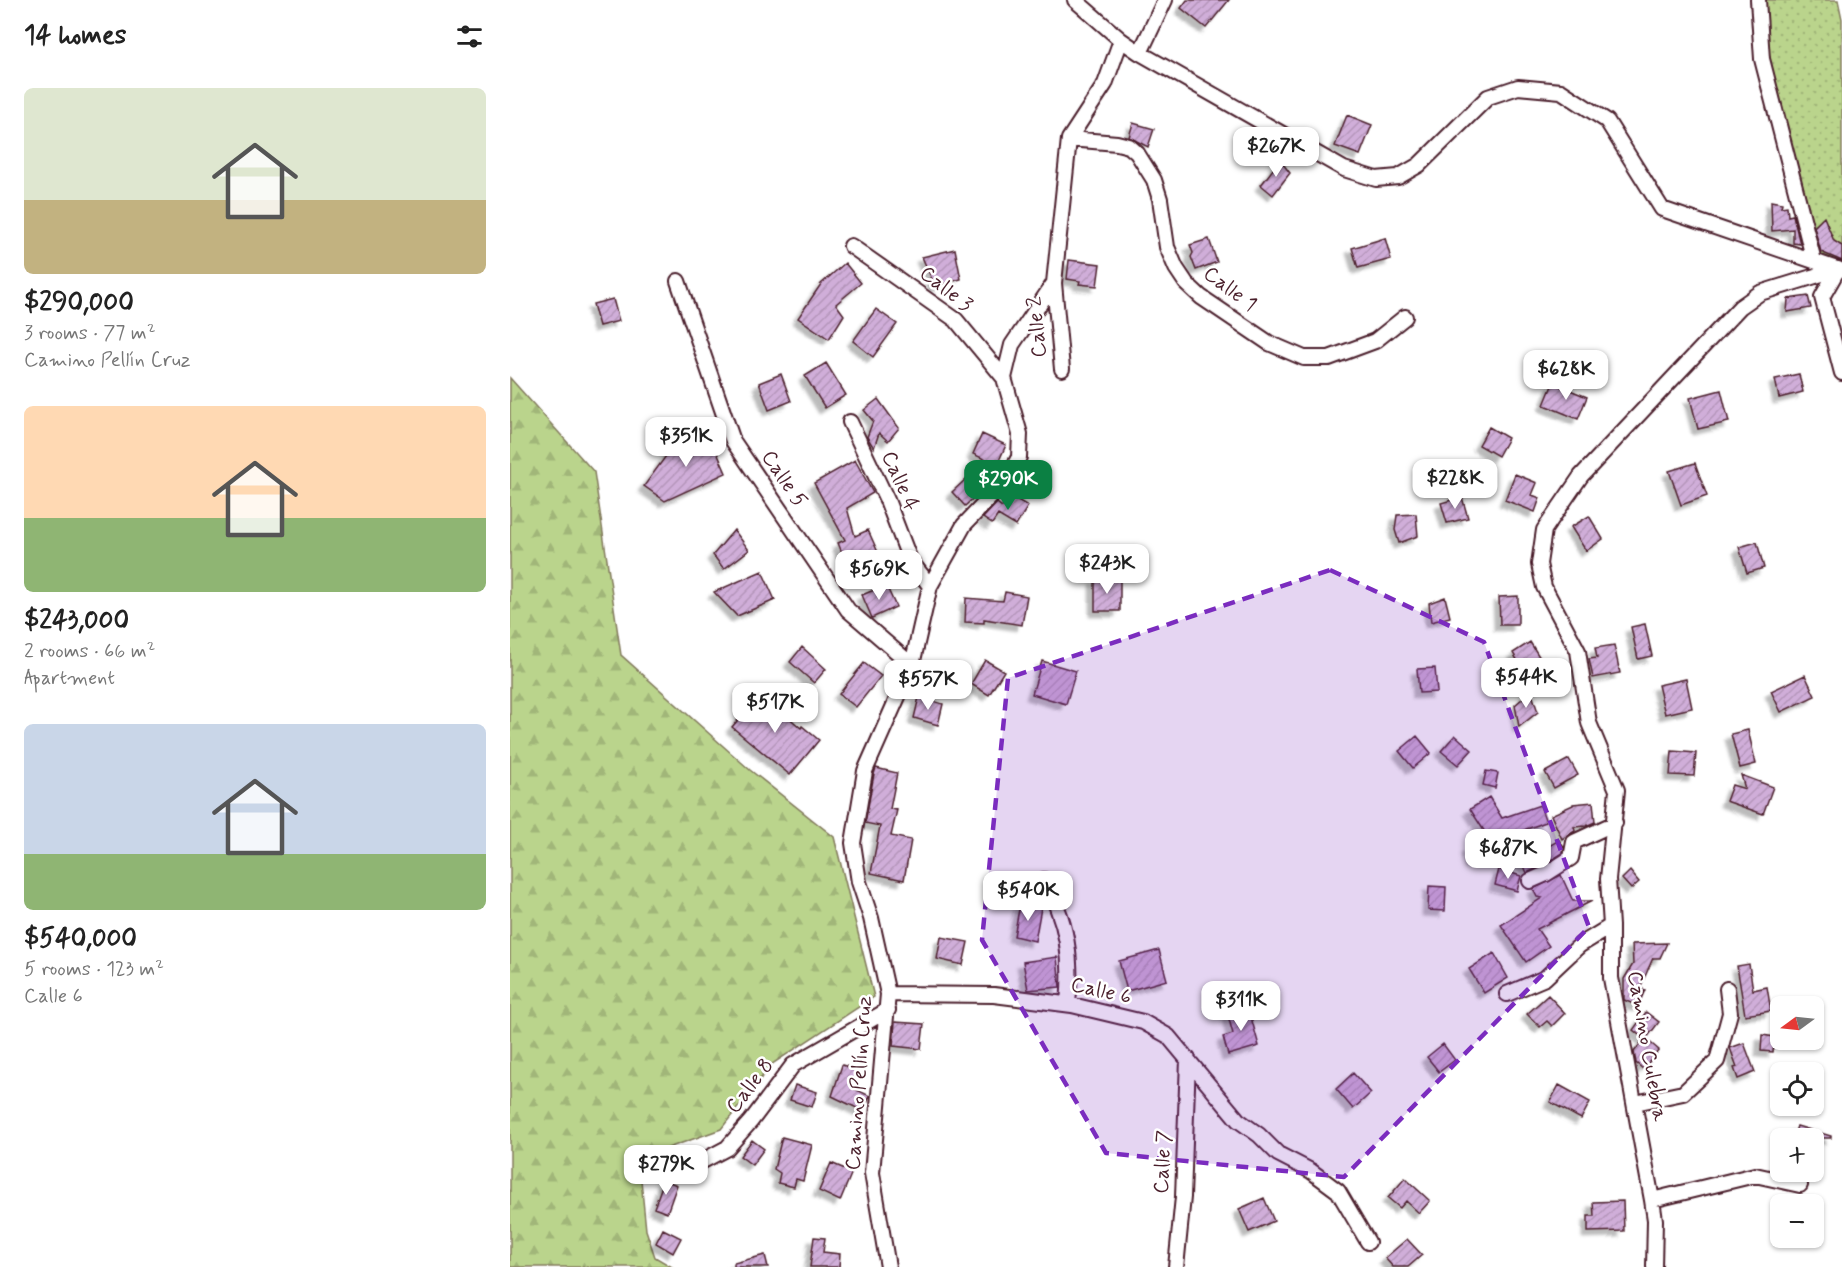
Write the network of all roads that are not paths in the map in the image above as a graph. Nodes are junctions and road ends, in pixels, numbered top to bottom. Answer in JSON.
{"nodes":[{"id":1,"x":1076,"y":0,"type":"edge"},
{"id":2,"x":1165,"y":0,"type":"edge"},
{"id":3,"x":1758,"y":0,"type":"edge"},
{"id":4,"x":1121,"y":40,"type":"junction"},
{"id":5,"x":1140,"y":53,"type":"junction"},
{"id":6,"x":1069,"y":139,"type":"junction"},
{"id":7,"x":851,"y":246,"type":"dead end"},
{"id":8,"x":1814,"y":261,"type":"junction"},
{"id":9,"x":1840,"y":270,"type":"edge"},
{"id":10,"x":678,"y":281,"type":"dead end"},
{"id":11,"x":1054,"y":282,"type":"junction"},
{"id":12,"x":1405,"y":317,"type":"dead end"},
{"id":13,"x":1062,"y":369,"type":"dead end"},
{"id":14,"x":1842,"y":373,"type":"edge"},
{"id":15,"x":1004,"y":378,"type":"junction"},
{"id":16,"x":850,"y":422,"type":"dead end"},
{"id":17,"x":930,"y":586,"type":"junction"},
{"id":18,"x":912,"y":665,"type":"junction"},
{"id":19,"x":1615,"y":823,"type":"junction"},
{"id":20,"x":1044,"y":880,"type":"dead end"},
{"id":21,"x":1530,"y":881,"type":"dead end"},
{"id":22,"x":1611,"y":926,"type":"junction"},
{"id":23,"x":1727,"y":989,"type":"dead end"},
{"id":24,"x":888,"y":994,"type":"junction"},
{"id":25,"x":1507,"y":994,"type":"dead end"},
{"id":26,"x":1068,"y":1004,"type":"junction"},
{"id":27,"x":888,"y":1010,"type":"junction"},
{"id":28,"x":1188,"y":1059,"type":"junction"},
{"id":29,"x":1635,"y":1103,"type":"junction"},
{"id":30,"x":680,"y":1173,"type":"dead end"},
{"id":31,"x":1800,"y":1185,"type":"dead end"},
{"id":32,"x":1653,"y":1200,"type":"junction"},
{"id":33,"x":1368,"y":1242,"type":"dead end"},
{"id":34,"x":888,"y":1267,"type":"edge"},
{"id":35,"x":1176,"y":1267,"type":"edge"},
{"id":36,"x":1654,"y":1267,"type":"edge"}],
"edges":[{"from":1,"to":4,"type":"street"},
{"from":2,"to":5,"type":"street"},
{"from":3,"to":8,"type":"street"},
{"from":4,"to":5,"type":"street"},
{"from":4,"to":6,"type":"street","name":"Camino Pellín Cruz"},
{"from":5,"to":8,"type":"street"},
{"from":6,"to":11,"type":"street","name":"Camino Pellín Cruz"},
{"from":6,"to":12,"type":"street","name":"Calle 1"},
{"from":7,"to":15,"type":"street","name":"Calle 3"},
{"from":8,"to":9,"type":"street"},
{"from":9,"to":14,"type":"street"},
{"from":9,"to":19,"type":"street","name":"Camino Culebra"},
{"from":10,"to":18,"type":"street","name":"Calle 5"},
{"from":11,"to":13,"type":"street","name":"Calle 2"},
{"from":11,"to":15,"type":"street","name":"Camino Pellín Cruz"},
{"from":15,"to":17,"type":"street","name":"Camino Pellín Cruz"},
{"from":16,"to":17,"type":"street","name":"Calle 4"},
{"from":17,"to":18,"type":"street","name":"Camino Pellín Cruz"},
{"from":18,"to":24,"type":"street","name":"Camino Pellín Cruz"},
{"from":19,"to":21,"type":"street"},
{"from":19,"to":22,"type":"street","name":"Camino Culebra"},
{"from":20,"to":26,"type":"street"},
{"from":22,"to":25,"type":"street"},
{"from":22,"to":29,"type":"street","name":"Camino Culebra"},
{"from":23,"to":29,"type":"street"},
{"from":24,"to":26,"type":"street","name":"Calle 6"},
{"from":24,"to":27,"type":"street","name":"Camino Pellín Cruz"},
{"from":26,"to":28,"type":"street","name":"Calle 6"},
{"from":27,"to":30,"type":"street","name":"Calle 8"},
{"from":27,"to":34,"type":"street","name":"Camino Pellín Cruz"},
{"from":28,"to":33,"type":"street","name":"Calle 6"},
{"from":28,"to":35,"type":"street","name":"Calle 7"},
{"from":29,"to":32,"type":"street","name":"Camino Culebra"},
{"from":31,"to":32,"type":"street"},
{"from":32,"to":36,"type":"street","name":"Camino Culebra"}]}
